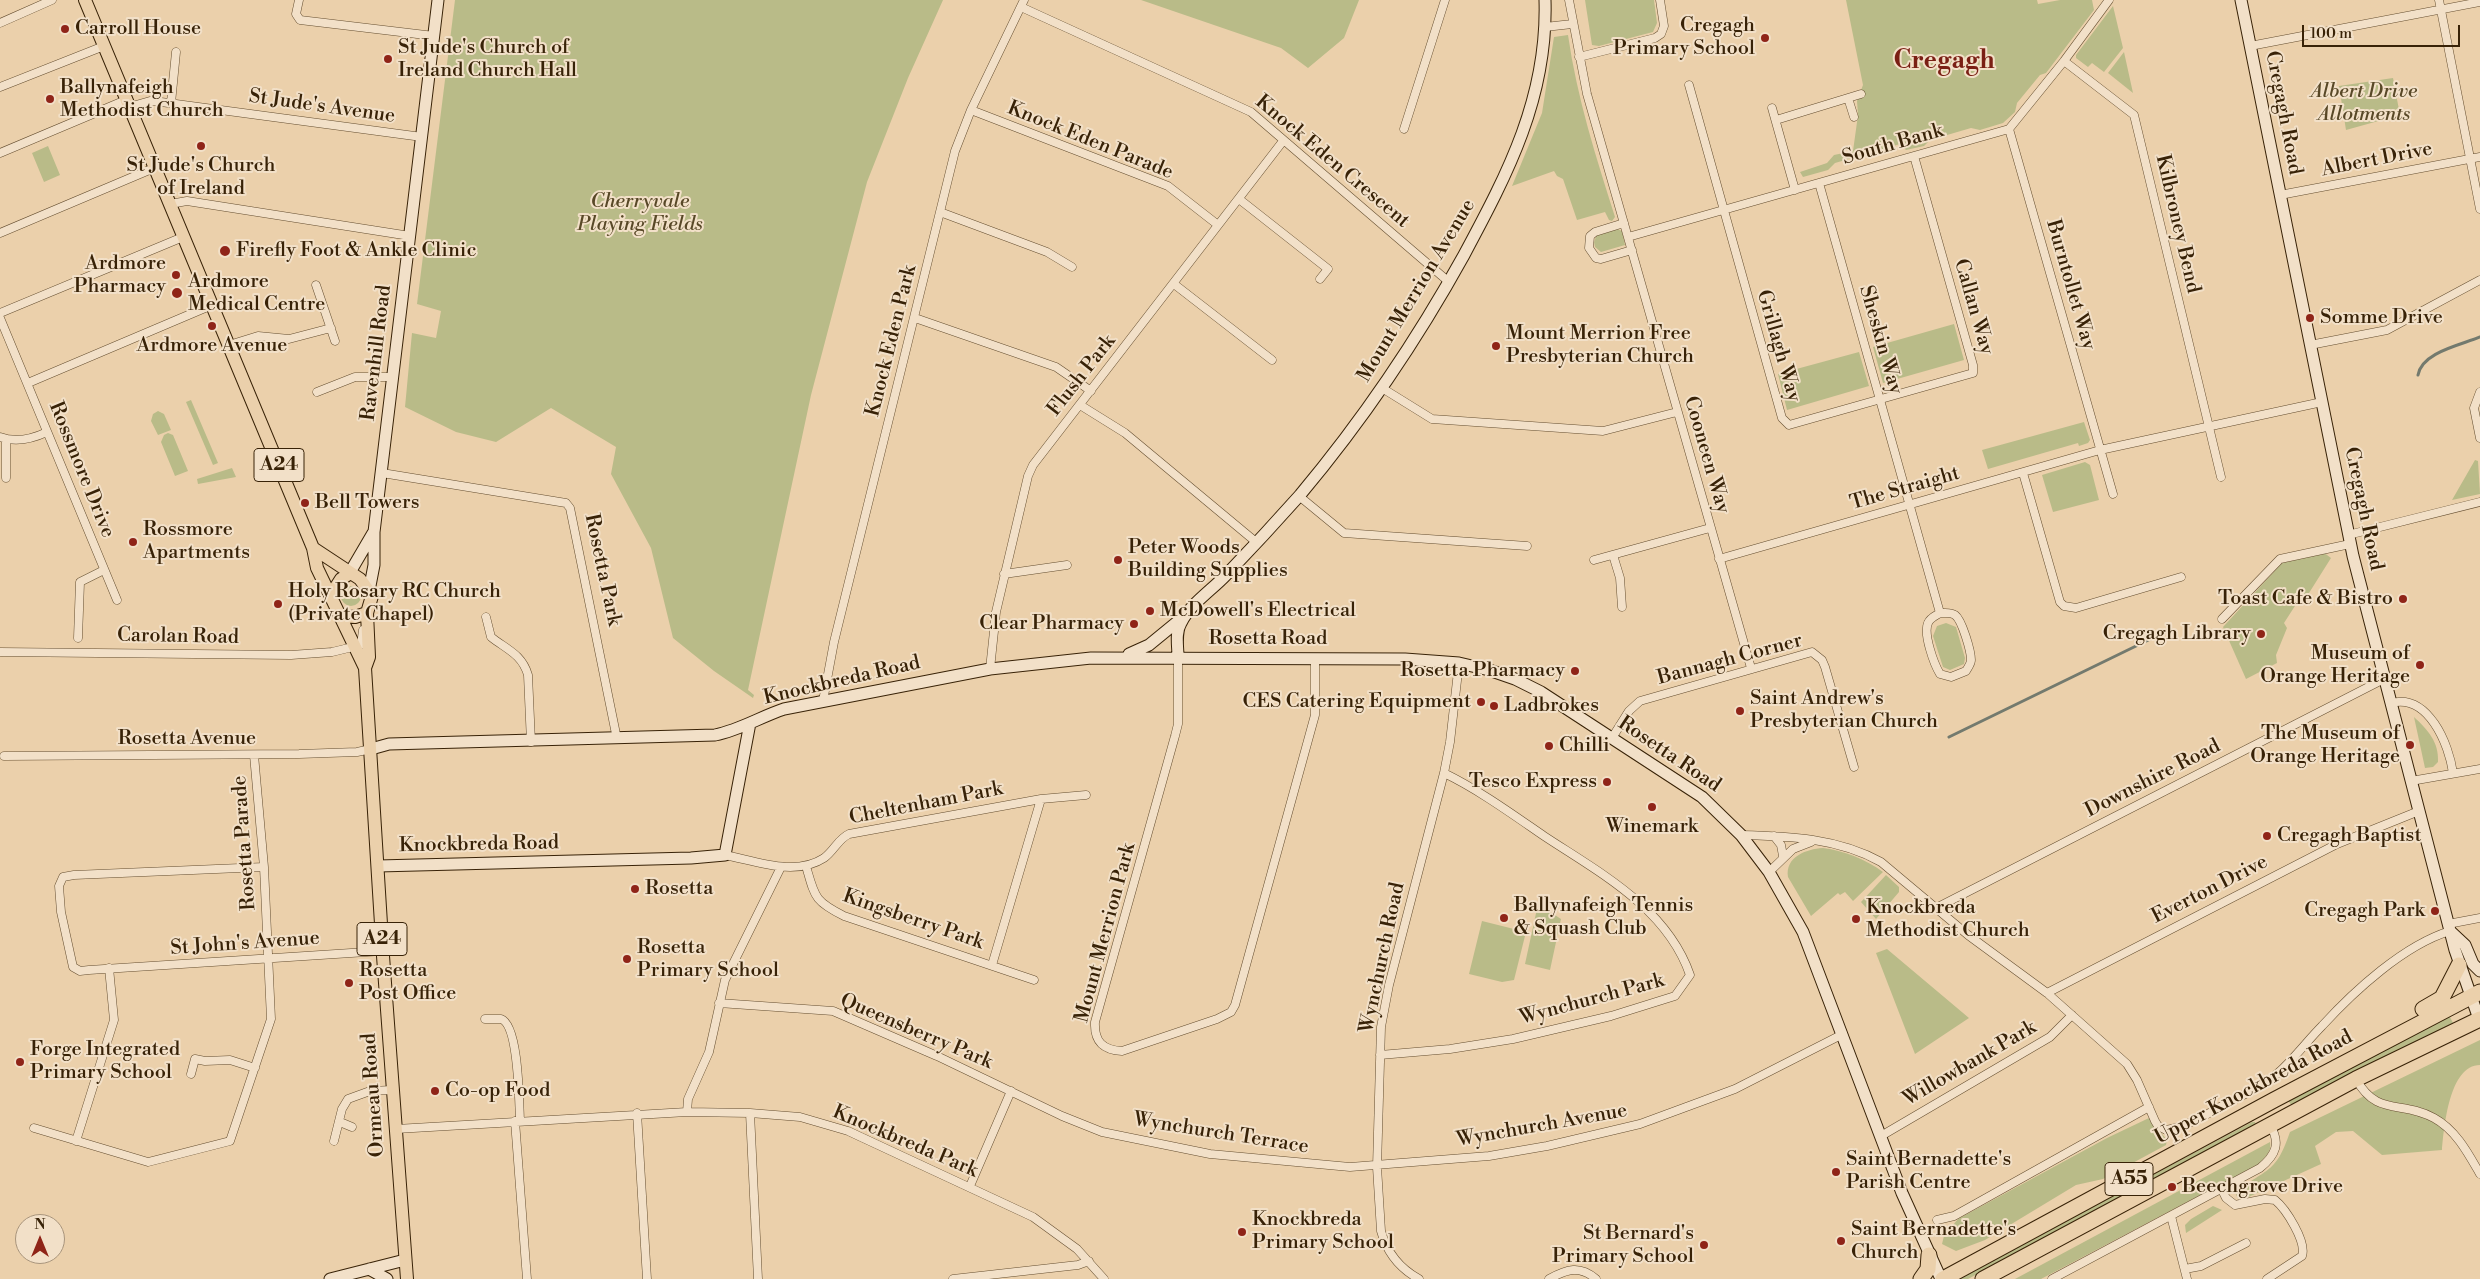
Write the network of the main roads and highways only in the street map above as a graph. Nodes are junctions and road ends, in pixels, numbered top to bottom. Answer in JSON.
{"nodes":[{"id":1,"x":84,"y":0,"type":"edge"},
{"id":2,"x":313,"y":548,"type":"junction"},
{"id":3,"x":350,"y":574,"type":"junction"},
{"id":4,"x":330,"y":596,"type":"junction"},
{"id":5,"x":367,"y":613,"type":"junction"},
{"id":6,"x":342,"y":616,"type":"junction"},
{"id":7,"x":365,"y":668,"type":"junction"},
{"id":8,"x":2459,"y":964,"type":"road end"},
{"id":9,"x":2477,"y":997,"type":"edge"},
{"id":10,"x":2480,"y":1019,"type":"edge"},
{"id":11,"x":2315,"y":1078,"type":"junction"},
{"id":12,"x":2274,"y":1100,"type":"junction"},
{"id":13,"x":2242,"y":1117,"type":"junction"},
{"id":14,"x":2270,"y":1125,"type":"junction"},
{"id":15,"x":1929,"y":1255,"type":"road end"},
{"id":16,"x":407,"y":1279,"type":"edge"},
{"id":17,"x":1921,"y":1279,"type":"edge"},
{"id":18,"x":1942,"y":1279,"type":"edge"},
{"id":19,"x":1983,"y":1279,"type":"edge"}],
"edges":[{"from":1,"to":2,"type":"main road","name":"Ormeau Road","number":"A24"},
{"from":2,"to":3,"type":"main road"},
{"from":2,"to":4,"type":"main road","name":"Ormeau Road","number":"A24"},
{"from":3,"to":4,"type":"main road"},
{"from":3,"to":5,"type":"main road","name":"Ormeau Road","number":"A24"},
{"from":4,"to":6,"type":"main road","name":"Ormeau Road","number":"A24"},
{"from":5,"to":6,"type":"main road"},
{"from":5,"to":7,"type":"main road","name":"Ormeau Road","number":"A24"},
{"from":6,"to":7,"type":"main road","name":"Ormeau Road","number":"A24"},
{"from":7,"to":16,"type":"main road","name":"Ormeau Road","number":"A24"},
{"from":8,"to":11,"type":"highway"},
{"from":9,"to":11,"type":"highway","name":"Upper Knockbreda Road","number":"A55"},
{"from":10,"to":14,"type":"highway","name":"Upper Knockbreda Road","number":"A55"},
{"from":11,"to":12,"type":"highway","name":"Upper Knockbreda Road","number":"A55"},
{"from":12,"to":13,"type":"highway","name":"Upper Knockbreda Road","number":"A55"},
{"from":12,"to":14,"type":"highway"},
{"from":13,"to":14,"type":"highway"},
{"from":13,"to":18,"type":"highway","name":"Upper Knockbreda Road","number":"A55"},
{"from":14,"to":19,"type":"highway","name":"Upper Knockbreda Road","number":"A55"},
{"from":15,"to":17,"type":"highway"}]}
